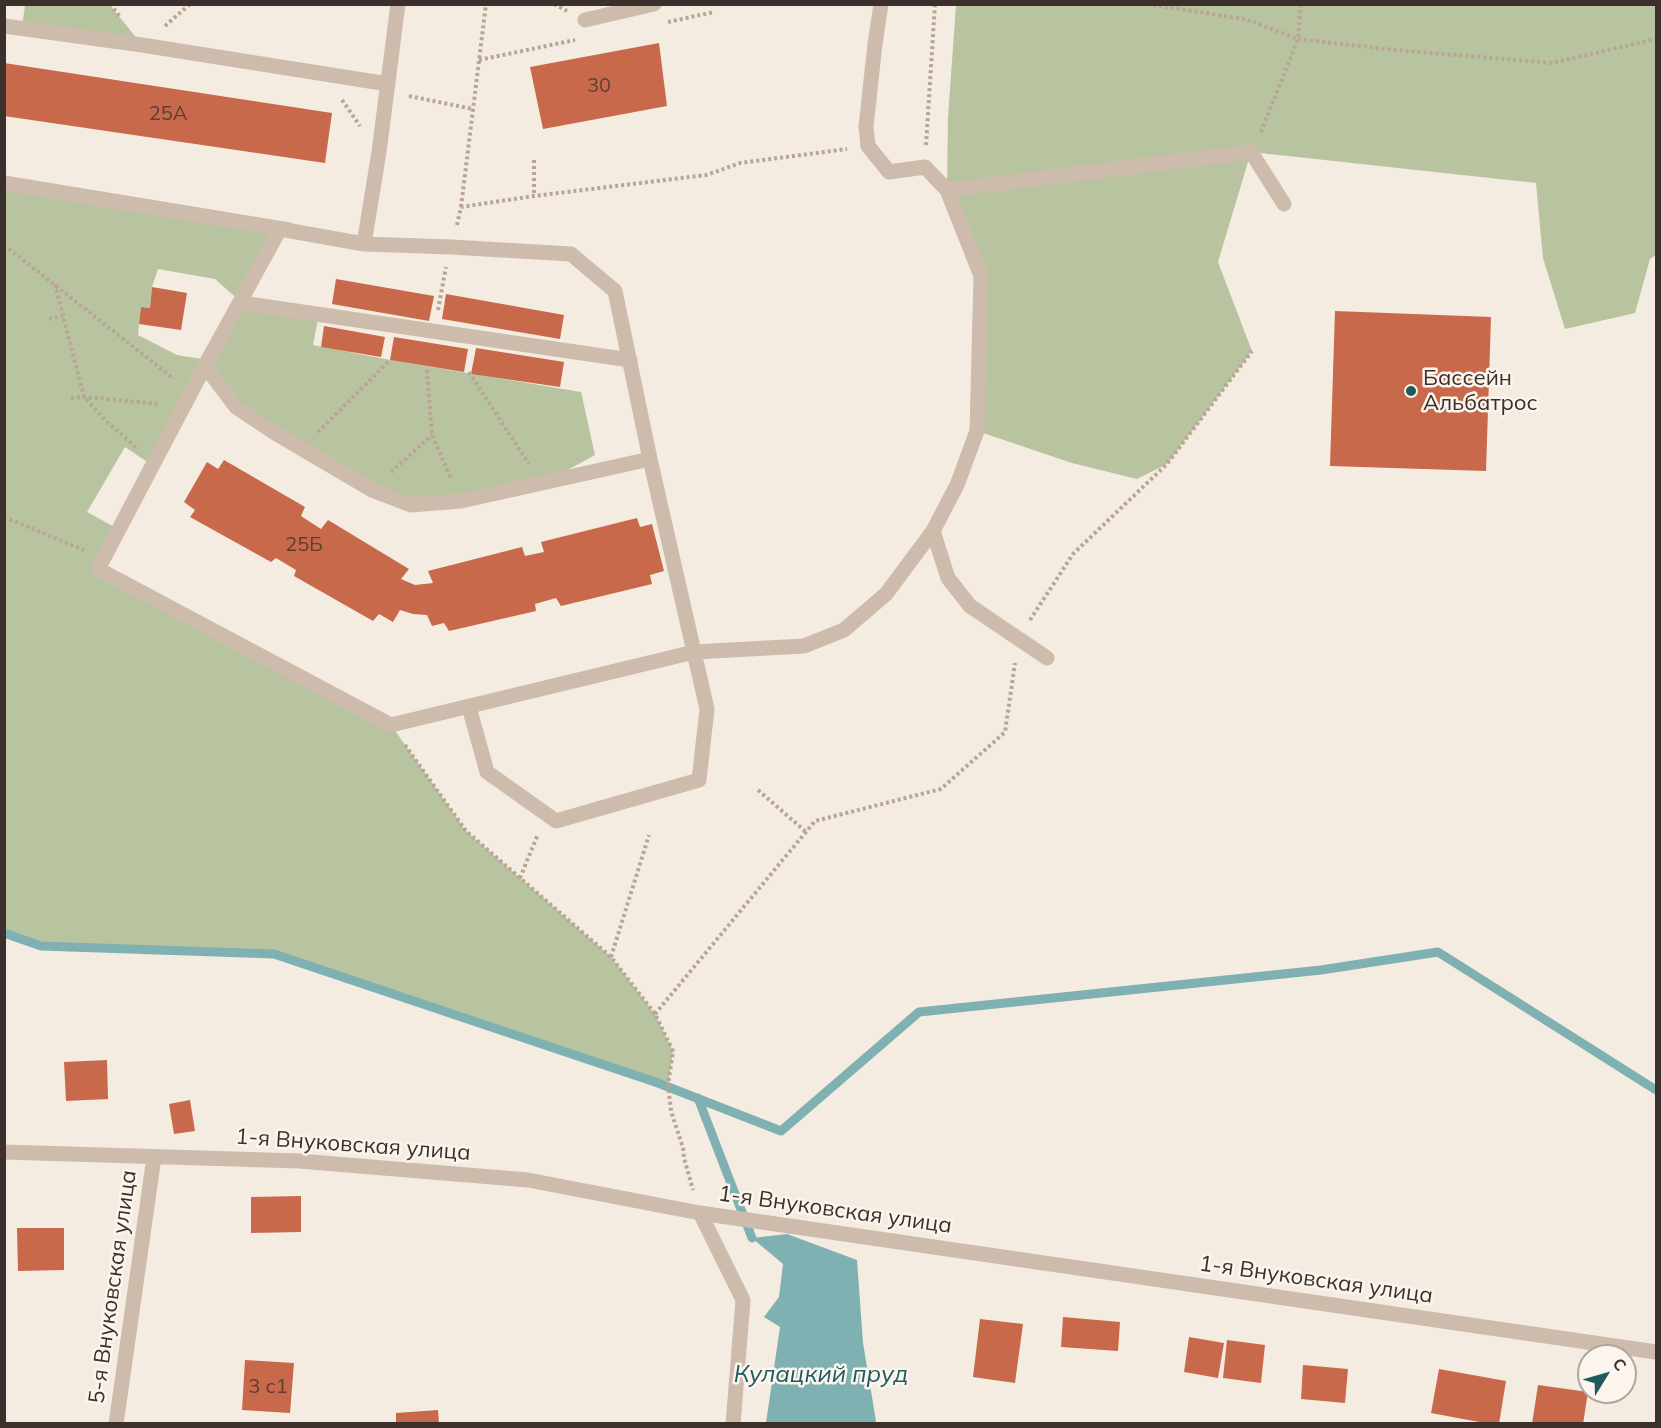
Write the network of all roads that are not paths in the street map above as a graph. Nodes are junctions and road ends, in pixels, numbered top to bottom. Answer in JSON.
{"nodes":[{"id":1,"x":398,"y":4,"type":"edge"},
{"id":2,"x":654,"y":4,"type":"edge"},
{"id":3,"x":880,"y":4,"type":"edge"},
{"id":4,"x":585,"y":20,"type":"dead end"},
{"id":5,"x":4,"y":26,"type":"edge"},
{"id":6,"x":388,"y":88,"type":"junction"},
{"id":7,"x":4,"y":183,"type":"edge"},
{"id":8,"x":947,"y":190,"type":"junction"},
{"id":9,"x":1284,"y":204,"type":"dead end"},
{"id":10,"x":364,"y":244,"type":"junction"},
{"id":11,"x":241,"y":303,"type":"junction"},
{"id":12,"x":630,"y":360,"type":"junction"},
{"id":13,"x":205,"y":366,"type":"junction"},
{"id":14,"x":650,"y":459,"type":"junction"},
{"id":15,"x":933,"y":531,"type":"junction"},
{"id":16,"x":694,"y":652,"type":"junction"},
{"id":17,"x":1047,"y":658,"type":"dead end"},
{"id":18,"x":469,"y":707,"type":"junction"},
{"id":19,"x":4,"y":1152,"type":"edge"},
{"id":20,"x":154,"y":1157,"type":"junction"},
{"id":21,"x":700,"y":1214,"type":"junction"},
{"id":22,"x":1656,"y":1352,"type":"edge"},
{"id":23,"x":116,"y":1424,"type":"edge"},
{"id":24,"x":733,"y":1424,"type":"edge"}],
"edges":[{"from":1,"to":6,"type":"street"},
{"from":2,"to":4,"type":"street"},
{"from":3,"to":8,"type":"street"},
{"from":5,"to":6,"type":"street"},
{"from":6,"to":10,"type":"street"},
{"from":7,"to":10,"type":"street"},
{"from":8,"to":9,"type":"street"},
{"from":8,"to":15,"type":"street"},
{"from":10,"to":11,"type":"street"},
{"from":10,"to":12,"type":"street"},
{"from":11,"to":12,"type":"street"},
{"from":11,"to":13,"type":"street"},
{"from":12,"to":14,"type":"street"},
{"from":13,"to":14,"type":"street"},
{"from":13,"to":18,"type":"street"},
{"from":14,"to":16,"type":"street"},
{"from":15,"to":16,"type":"street"},
{"from":15,"to":17,"type":"street"},
{"from":16,"to":18,"type":"street"},
{"from":16,"to":18,"type":"street"},
{"from":19,"to":20,"type":"street","name":"1-я Внуковская улица"},
{"from":20,"to":21,"type":"street","name":"1-я Внуковская улица"},
{"from":20,"to":23,"type":"street","name":"5-я Внуковская улица"},
{"from":21,"to":22,"type":"street","name":"1-я Внуковская улица"},
{"from":21,"to":24,"type":"street"}]}
